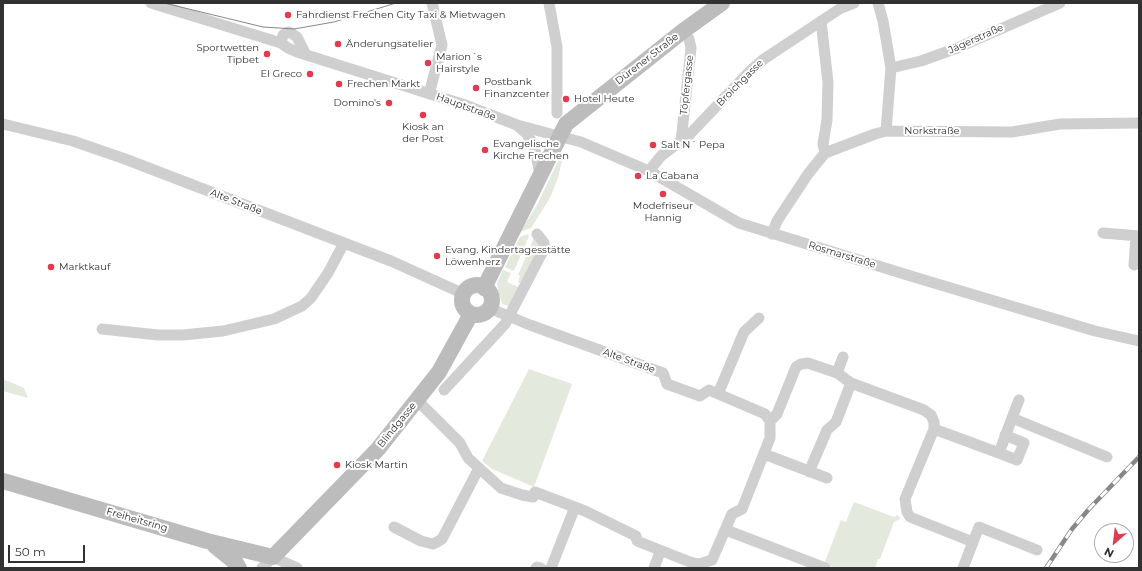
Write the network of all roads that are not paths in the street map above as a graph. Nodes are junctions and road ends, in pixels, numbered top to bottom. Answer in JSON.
{"nodes":[{"id":1,"x":151,"y":3,"type":"edge"},
{"id":2,"x":432,"y":3,"type":"edge"},
{"id":3,"x":549,"y":3,"type":"edge"},
{"id":4,"x":722,"y":3,"type":"edge"},
{"id":5,"x":854,"y":3,"type":"edge"},
{"id":6,"x":878,"y":3,"type":"edge"},
{"id":7,"x":1060,"y":3,"type":"edge"},
{"id":8,"x":840,"y":5,"type":"edge"},
{"id":9,"x":821,"y":21,"type":"junction"},
{"id":10,"x":683,"y":31,"type":"junction"},
{"id":11,"x":891,"y":68,"type":"junction"},
{"id":12,"x":429,"y":94,"type":"junction"},
{"id":13,"x":556,"y":113,"type":"dead end"},
{"id":14,"x":1139,"y":123,"type":"edge"},
{"id":15,"x":3,"y":124,"type":"edge"},
{"id":16,"x":517,"y":125,"type":"junction"},
{"id":17,"x":886,"y":131,"type":"junction"},
{"id":18,"x":559,"y":136,"type":"junction"},
{"id":19,"x":681,"y":142,"type":"junction"},
{"id":20,"x":825,"y":153,"type":"junction"},
{"id":21,"x":649,"y":171,"type":"junction"},
{"id":22,"x":540,"y":175,"type":"junction"},
{"id":23,"x":1103,"y":233,"type":"dead end"},
{"id":24,"x":537,"y":234,"type":"dead end"},
{"id":25,"x":772,"y":234,"type":"junction"},
{"id":26,"x":1137,"y":236,"type":"edge"},
{"id":27,"x":344,"y":243,"type":"junction"},
{"id":28,"x":1134,"y":265,"type":"dead end"},
{"id":29,"x":484,"y":288,"type":"junction"},
{"id":30,"x":464,"y":294,"type":"junction"},
{"id":31,"x":489,"y":308,"type":"junction"},
{"id":32,"x":471,"y":314,"type":"junction"},
{"id":33,"x":508,"y":317,"type":"junction"},
{"id":34,"x":759,"y":318,"type":"dead end"},
{"id":35,"x":102,"y":328,"type":"dead end"},
{"id":36,"x":1139,"y":341,"type":"edge"},
{"id":37,"x":843,"y":357,"type":"dead end"},
{"id":38,"x":837,"y":373,"type":"junction"},
{"id":39,"x":851,"y":383,"type":"junction"},
{"id":40,"x":444,"y":390,"type":"dead end"},
{"id":41,"x":718,"y":394,"type":"junction"},
{"id":42,"x":417,"y":400,"type":"junction"},
{"id":43,"x":1019,"y":400,"type":"dead end"},
{"id":44,"x":1012,"y":418,"type":"junction"},
{"id":45,"x":770,"y":420,"type":"junction"},
{"id":46,"x":934,"y":429,"type":"junction"},
{"id":47,"x":1005,"y":436,"type":"junction"},
{"id":48,"x":999,"y":453,"type":"junction"},
{"id":49,"x":764,"y":454,"type":"junction"},
{"id":50,"x":1107,"y":457,"type":"dead end"},
{"id":51,"x":479,"y":468,"type":"junction"},
{"id":52,"x":809,"y":472,"type":"junction"},
{"id":53,"x":827,"y":478,"type":"dead end"},
{"id":54,"x":3,"y":480,"type":"edge"},
{"id":55,"x":575,"y":507,"type":"junction"},
{"id":56,"x":394,"y":527,"type":"dead end"},
{"id":57,"x":726,"y":530,"type":"junction"},
{"id":58,"x":208,"y":541,"type":"junction"},
{"id":59,"x":973,"y":542,"type":"junction"},
{"id":60,"x":1037,"y":550,"type":"dead end"},
{"id":61,"x":660,"y":552,"type":"junction"},
{"id":62,"x":267,"y":563,"type":"edge"},
{"id":63,"x":708,"y":565,"type":"edge"},
{"id":64,"x":239,"y":568,"type":"edge"},
{"id":65,"x":297,"y":568,"type":"edge"},
{"id":66,"x":536,"y":568,"type":"edge"},
{"id":67,"x":541,"y":568,"type":"edge"},
{"id":68,"x":551,"y":568,"type":"edge"},
{"id":69,"x":654,"y":568,"type":"edge"},
{"id":70,"x":825,"y":568,"type":"edge"},
{"id":71,"x":963,"y":568,"type":"edge"}],
"edges":[{"from":1,"to":12,"type":"street","name":"Hauptstraße"},
{"from":2,"to":12,"type":"street"},
{"from":3,"to":13,"type":"street"},
{"from":4,"to":10,"type":"main road","name":"Dürener Straße"},
{"from":5,"to":8,"type":"street","name":"Broichgasse"},
{"from":6,"to":11,"type":"street"},
{"from":7,"to":11,"type":"street","name":"Jägerstraße"},
{"from":8,"to":9,"type":"street","name":"Broichgasse"},
{"from":9,"to":19,"type":"street","name":"Broichgasse"},
{"from":9,"to":20,"type":"street"},
{"from":10,"to":18,"type":"main road","name":"Dürener Straße"},
{"from":10,"to":19,"type":"street","name":"Töpfergasse"},
{"from":11,"to":17,"type":"street"},
{"from":12,"to":16,"type":"street","name":"Hauptstraße"},
{"from":14,"to":17,"type":"street","name":"Norkstraße"},
{"from":15,"to":27,"type":"street","name":"Alte Straße"},
{"from":16,"to":18,"type":"street","name":"Hauptstraße"},
{"from":16,"to":22,"type":"street"},
{"from":17,"to":20,"type":"street","name":"Norkstraße"},
{"from":18,"to":21,"type":"street","name":"Rosmarstraße"},
{"from":18,"to":22,"type":"main road"},
{"from":19,"to":21,"type":"street","name":"Broichgasse"},
{"from":20,"to":25,"type":"street"},
{"from":21,"to":25,"type":"street","name":"Rosmarstraße"},
{"from":22,"to":29,"type":"main road"},
{"from":23,"to":26,"type":"street"},
{"from":24,"to":33,"type":"street"},
{"from":25,"to":36,"type":"street","name":"Rosmarstraße"},
{"from":26,"to":28,"type":"street"},
{"from":27,"to":30,"type":"street","name":"Alte Straße"},
{"from":27,"to":35,"type":"street"},
{"from":29,"to":30,"type":"main road"},
{"from":29,"to":31,"type":"main road"},
{"from":30,"to":32,"type":"main road"},
{"from":31,"to":32,"type":"main road"},
{"from":31,"to":33,"type":"street","name":"Alte Straße"},
{"from":32,"to":42,"type":"main road","name":"Blindgasse"},
{"from":33,"to":40,"type":"street"},
{"from":33,"to":41,"type":"street","name":"Alte Straße"},
{"from":34,"to":41,"type":"street"},
{"from":37,"to":38,"type":"street"},
{"from":38,"to":39,"type":"street"},
{"from":38,"to":45,"type":"street"},
{"from":39,"to":46,"type":"street"},
{"from":39,"to":52,"type":"street"},
{"from":41,"to":45,"type":"street","name":"Alte Straße"},
{"from":42,"to":51,"type":"street"},
{"from":42,"to":62,"type":"main road","name":"Blindgasse"},
{"from":43,"to":44,"type":"street"},
{"from":44,"to":47,"type":"street"},
{"from":44,"to":50,"type":"street"},
{"from":45,"to":49,"type":"street"},
{"from":46,"to":48,"type":"street"},
{"from":46,"to":59,"type":"street"},
{"from":47,"to":48,"type":"street"},
{"from":47,"to":48,"type":"street"},
{"from":49,"to":52,"type":"street"},
{"from":49,"to":57,"type":"street"},
{"from":51,"to":55,"type":"street"},
{"from":51,"to":56,"type":"street"},
{"from":52,"to":53,"type":"street"},
{"from":54,"to":58,"type":"main road","name":"Freiheitsring"},
{"from":55,"to":61,"type":"street"},
{"from":55,"to":68,"type":"street"},
{"from":57,"to":63,"type":"street"},
{"from":57,"to":70,"type":"street"},
{"from":58,"to":62,"type":"main road","name":"Freiheitsring"},
{"from":58,"to":64,"type":"main road"},
{"from":59,"to":60,"type":"street"},
{"from":59,"to":71,"type":"street"},
{"from":61,"to":63,"type":"street"},
{"from":61,"to":69,"type":"street"},
{"from":62,"to":65,"type":"street"},
{"from":66,"to":67,"type":"street"}]}
